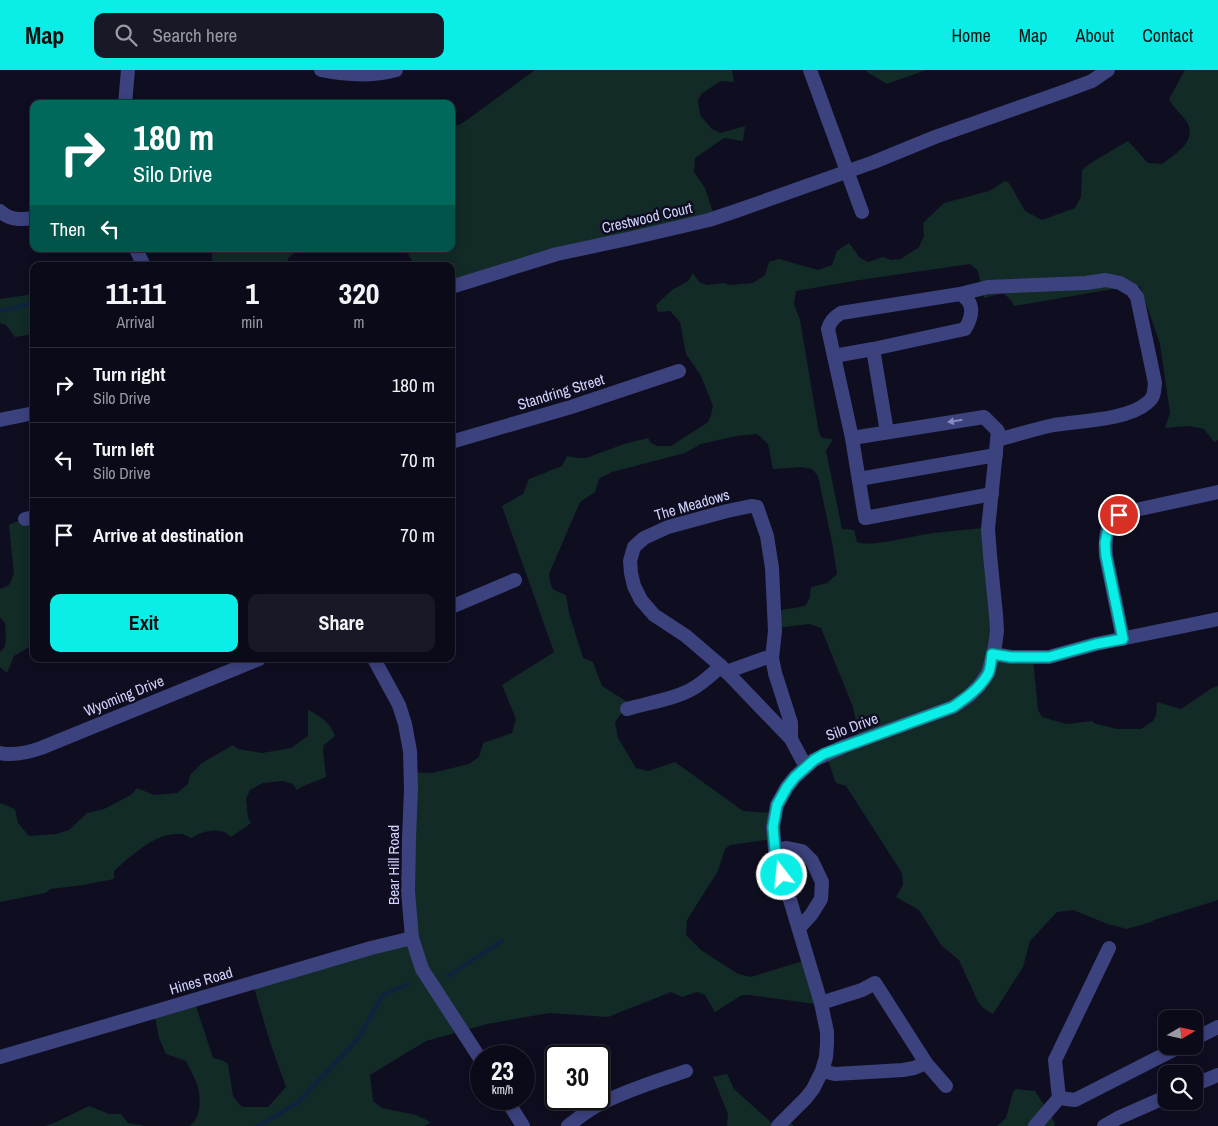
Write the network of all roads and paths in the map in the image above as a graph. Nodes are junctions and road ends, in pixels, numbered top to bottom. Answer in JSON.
{"nodes":[{"id":1,"x":128,"y":70,"type":"edge"},
{"id":2,"x":321,"y":70,"type":"edge"},
{"id":3,"x":396,"y":70,"type":"edge"},
{"id":4,"x":810,"y":70,"type":"edge"},
{"id":5,"x":1108,"y":70,"type":"edge"},
{"id":6,"x":125,"y":100,"type":"edge"},
{"id":7,"x":847,"y":172,"type":"junction"},
{"id":8,"x":0,"y":211,"type":"edge"},
{"id":9,"x":862,"y":212,"type":"dead end"},
{"id":10,"x":30,"y":218,"type":"edge"},
{"id":11,"x":455,"y":286,"type":"edge"},
{"id":12,"x":960,"y":294,"type":"junction"},
{"id":13,"x":873,"y":348,"type":"junction"},
{"id":14,"x":834,"y":356,"type":"junction"},
{"id":15,"x":679,"y":371,"type":"dead end"},
{"id":16,"x":30,"y":414,"type":"edge"},
{"id":17,"x":0,"y":420,"type":"edge"},
{"id":18,"x":887,"y":432,"type":"junction"},
{"id":19,"x":997,"y":436,"type":"junction"},
{"id":20,"x":852,"y":438,"type":"junction"},
{"id":21,"x":455,"y":441,"type":"edge"},
{"id":22,"x":996,"y":455,"type":"junction"},
{"id":23,"x":859,"y":479,"type":"junction"},
{"id":24,"x":1218,"y":492,"type":"edge"},
{"id":25,"x":992,"y":494,"type":"junction"},
{"id":26,"x":515,"y":580,"type":"dead end"},
{"id":27,"x":455,"y":605,"type":"edge"},
{"id":28,"x":1218,"y":619,"type":"edge"},
{"id":29,"x":1123,"y":639,"type":"junction"},
{"id":30,"x":992,"y":654,"type":"junction"},
{"id":31,"x":772,"y":658,"type":"junction"},
{"id":32,"x":252,"y":662,"type":"edge"},
{"id":33,"x":376,"y":662,"type":"edge"},
{"id":34,"x":724,"y":669,"type":"junction"},
{"id":35,"x":627,"y":709,"type":"dead end"},
{"id":36,"x":791,"y":739,"type":"junction"},
{"id":37,"x":0,"y":754,"type":"edge"},
{"id":38,"x":806,"y":766,"type":"junction"},
{"id":39,"x":775,"y":850,"type":"junction"},
{"id":40,"x":799,"y":928,"type":"junction"},
{"id":41,"x":412,"y":938,"type":"junction"},
{"id":42,"x":1108,"y":948,"type":"dead end"},
{"id":43,"x":821,"y":1003,"type":"junction"},
{"id":44,"x":1218,"y":1027,"type":"edge"},
{"id":45,"x":1203,"y":1035,"type":"edge"},
{"id":46,"x":471,"y":1045,"type":"edge"},
{"id":47,"x":1163,"y":1055,"type":"edge"},
{"id":48,"x":0,"y":1057,"type":"edge"},
{"id":49,"x":926,"y":1063,"type":"junction"},
{"id":50,"x":686,"y":1070,"type":"dead end"},
{"id":51,"x":822,"y":1071,"type":"junction"},
{"id":52,"x":1218,"y":1074,"type":"edge"},
{"id":53,"x":1203,"y":1081,"type":"edge"},
{"id":54,"x":946,"y":1086,"type":"dead end"},
{"id":55,"x":1059,"y":1098,"type":"junction"},
{"id":56,"x":1158,"y":1100,"type":"edge"},
{"id":57,"x":513,"y":1110,"type":"edge"},
{"id":58,"x":523,"y":1126,"type":"edge"},
{"id":59,"x":568,"y":1126,"type":"edge"},
{"id":60,"x":778,"y":1126,"type":"edge"},
{"id":61,"x":1035,"y":1126,"type":"edge"},
{"id":62,"x":1104,"y":1126,"type":"edge"}],
"edges":[{"from":1,"to":6,"type":"street"},
{"from":2,"to":3,"type":"street"},
{"from":4,"to":7,"type":"street"},
{"from":5,"to":7,"type":"street","name":"Crestwood Court"},
{"from":7,"to":9,"type":"street"},
{"from":7,"to":11,"type":"street","name":"Crestwood Court"},
{"from":8,"to":10,"type":"street"},
{"from":12,"to":13,"type":"street"},
{"from":12,"to":14,"type":"street"},
{"from":12,"to":19,"type":"street"},
{"from":13,"to":14,"type":"street"},
{"from":13,"to":18,"type":"street"},
{"from":14,"to":20,"type":"street"},
{"from":15,"to":21,"type":"street","name":"Standring Street"},
{"from":16,"to":17,"type":"street"},
{"from":19,"to":18,"type":"street","one_way":true},
{"from":18,"to":20,"type":"street"},
{"from":19,"to":22,"type":"street","name":"Silo Drive"},
{"from":20,"to":23,"type":"street"},
{"from":22,"to":23,"type":"street"},
{"from":22,"to":25,"type":"street","name":"Silo Drive"},
{"from":23,"to":25,"type":"street"},
{"from":24,"to":29,"type":"street"},
{"from":25,"to":30,"type":"street","name":"Silo Drive"},
{"from":26,"to":27,"type":"street"},
{"from":28,"to":29,"type":"street"},
{"from":29,"to":30,"type":"street"},
{"from":30,"to":38,"type":"street","name":"Silo Drive"},
{"from":31,"to":34,"type":"street"},
{"from":31,"to":34,"type":"street","name":"The Meadows"},
{"from":31,"to":36,"type":"street","name":"The Meadows"},
{"from":32,"to":37,"type":"street","name":"Wyoming Drive"},
{"from":33,"to":41,"type":"street","name":"Bear Hill Road"},
{"from":34,"to":35,"type":"street"},
{"from":34,"to":36,"type":"street","name":"The Meadows"},
{"from":36,"to":38,"type":"street","name":"The Meadows"},
{"from":38,"to":39,"type":"street","name":"Silo Drive"},
{"from":39,"to":40,"type":"street","name":"Silo Drive"},
{"from":39,"to":40,"type":"street"},
{"from":40,"to":43,"type":"street","name":"Silo Drive"},
{"from":41,"to":46,"type":"street","name":"Bear Hill Road"},
{"from":41,"to":48,"type":"street","name":"Hines Road"},
{"from":42,"to":55,"type":"street"},
{"from":43,"to":49,"type":"street"},
{"from":43,"to":51,"type":"street","name":"Silo Drive"},
{"from":44,"to":45,"type":"street"},
{"from":47,"to":55,"type":"street"},
{"from":49,"to":51,"type":"street"},
{"from":49,"to":54,"type":"street"},
{"from":50,"to":59,"type":"street"},
{"from":51,"to":60,"type":"street","name":"Silo Drive"},
{"from":52,"to":53,"type":"street"},
{"from":55,"to":61,"type":"street"},
{"from":56,"to":62,"type":"street"},
{"from":57,"to":58,"type":"street"}]}
